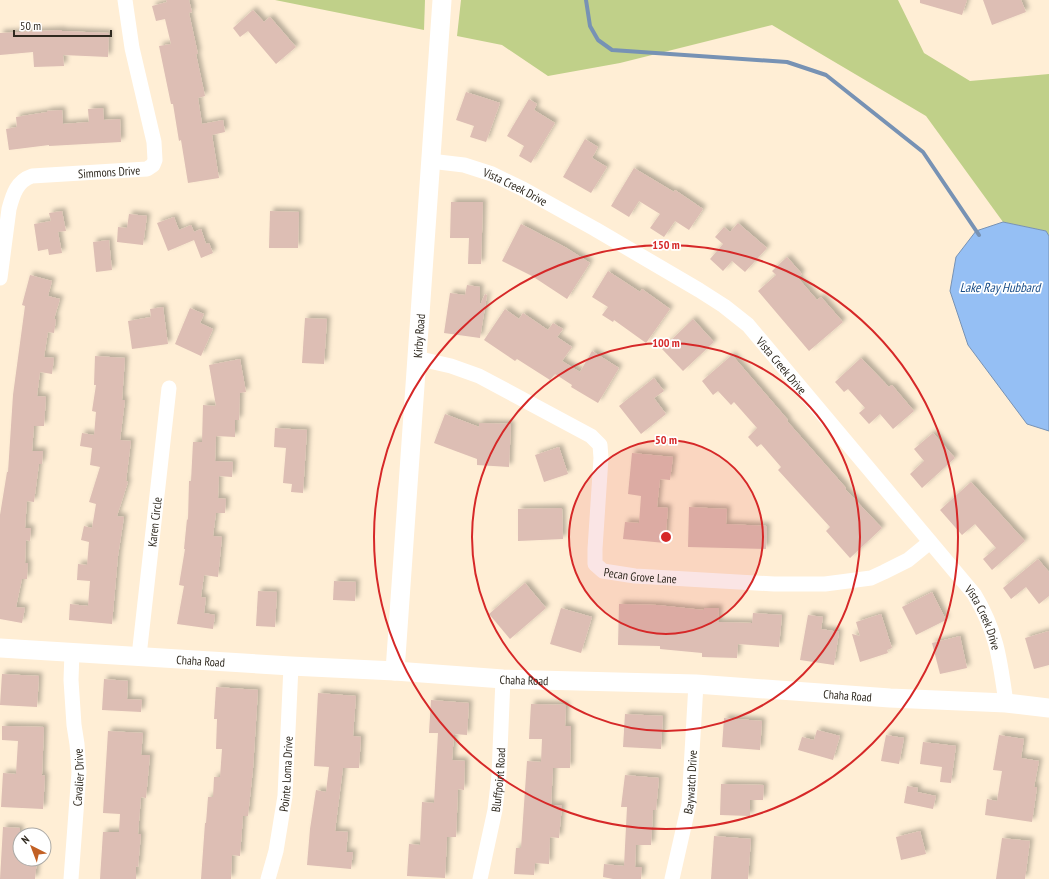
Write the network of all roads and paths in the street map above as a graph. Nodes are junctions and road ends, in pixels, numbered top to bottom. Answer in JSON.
{"nodes":[{"id":1,"x":125,"y":0,"type":"edge"},
{"id":2,"x":442,"y":0,"type":"edge"},
{"id":3,"x":430,"y":162,"type":"junction"},
{"id":4,"x":0,"y":278,"type":"edge"},
{"id":5,"x":416,"y":358,"type":"junction"},
{"id":6,"x":169,"y":388,"type":"dead end"},
{"id":7,"x":930,"y":542,"type":"junction"},
{"id":8,"x":0,"y":648,"type":"edge"},
{"id":9,"x":72,"y":652,"type":"junction"},
{"id":10,"x":139,"y":656,"type":"junction"},
{"id":11,"x":291,"y":666,"type":"junction"},
{"id":12,"x":394,"y":671,"type":"junction"},
{"id":13,"x":503,"y":679,"type":"junction"},
{"id":14,"x":696,"y":684,"type":"junction"},
{"id":15,"x":1006,"y":703,"type":"junction"},
{"id":16,"x":1049,"y":708,"type":"edge"},
{"id":17,"x":71,"y":879,"type":"edge"},
{"id":18,"x":268,"y":879,"type":"edge"},
{"id":19,"x":480,"y":879,"type":"edge"},
{"id":20,"x":672,"y":879,"type":"edge"}],
"edges":[{"from":1,"to":4,"type":"street","name":"Simmons Drive"},
{"from":2,"to":3,"type":"street","name":"Kirby Road"},
{"from":3,"to":5,"type":"street","name":"Kirby Road"},
{"from":3,"to":7,"type":"street","name":"Vista Creek Drive"},
{"from":5,"to":7,"type":"street","name":"Pecan Grove Lane"},
{"from":5,"to":12,"type":"street","name":"Kirby Road"},
{"from":6,"to":10,"type":"street","name":"Karen Circle"},
{"from":7,"to":15,"type":"street","name":"Vista Creek Drive"},
{"from":8,"to":9,"type":"street","name":"Chaha Road"},
{"from":9,"to":10,"type":"street","name":"Chaha Road"},
{"from":9,"to":17,"type":"street","name":"Cavalier Drive"},
{"from":10,"to":11,"type":"street","name":"Chaha Road"},
{"from":11,"to":12,"type":"street","name":"Chaha Road"},
{"from":11,"to":18,"type":"street","name":"Pointe Loma Drive"},
{"from":12,"to":13,"type":"street","name":"Chaha Road"},
{"from":13,"to":14,"type":"street","name":"Chaha Road"},
{"from":13,"to":19,"type":"street","name":"Bluffpoint Road"},
{"from":14,"to":15,"type":"street","name":"Chaha Road"},
{"from":14,"to":20,"type":"street","name":"Baywatch Drive"},
{"from":15,"to":16,"type":"street","name":"Chaha Road"}]}
